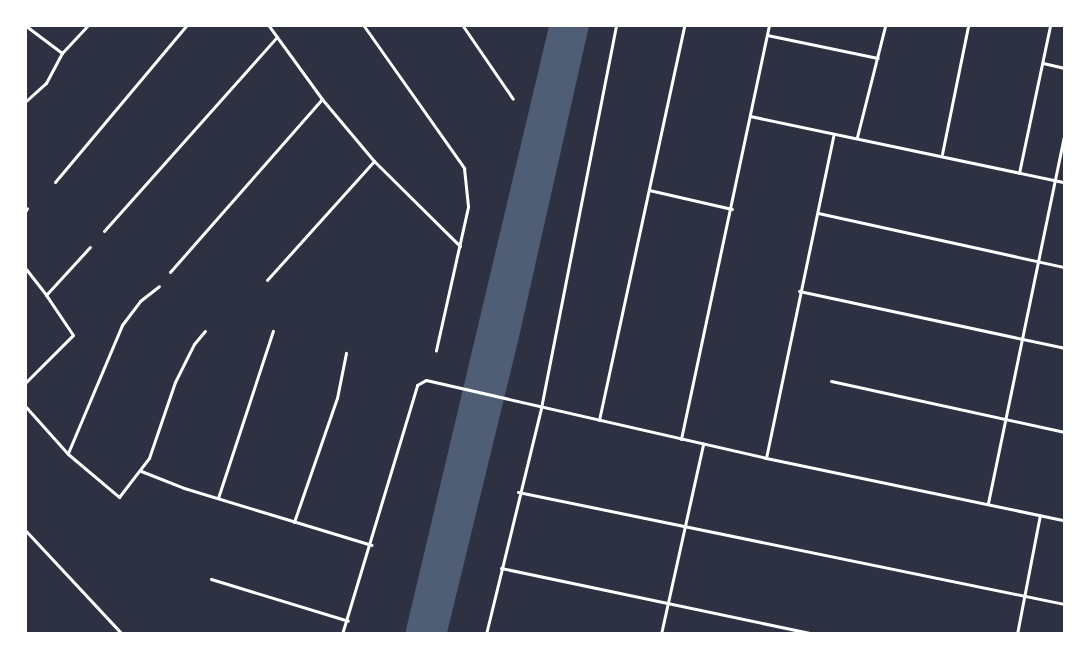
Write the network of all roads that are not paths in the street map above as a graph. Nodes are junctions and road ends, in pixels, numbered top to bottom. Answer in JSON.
{"nodes":[{"id":1,"x":26,"y":26,"type":"edge"},
{"id":2,"x":87,"y":26,"type":"edge"},
{"id":3,"x":186,"y":26,"type":"edge"},
{"id":4,"x":269,"y":26,"type":"edge"},
{"id":5,"x":364,"y":26,"type":"edge"},
{"id":6,"x":463,"y":26,"type":"edge"},
{"id":7,"x":616,"y":26,"type":"edge"},
{"id":8,"x":684,"y":26,"type":"edge"},
{"id":9,"x":769,"y":26,"type":"edge"},
{"id":10,"x":885,"y":26,"type":"edge"},
{"id":11,"x":968,"y":26,"type":"edge"},
{"id":12,"x":1050,"y":26,"type":"edge"},
{"id":13,"x":767,"y":35,"type":"junction"},
{"id":14,"x":277,"y":37,"type":"junction"},
{"id":15,"x":62,"y":53,"type":"junction"},
{"id":16,"x":878,"y":58,"type":"junction"},
{"id":17,"x":1042,"y":63,"type":"junction"},
{"id":18,"x":1065,"y":68,"type":"edge"},
{"id":19,"x":322,"y":99,"type":"junction"},
{"id":20,"x":513,"y":99,"type":"dead end"},
{"id":21,"x":26,"y":101,"type":"edge"},
{"id":22,"x":750,"y":116,"type":"junction"},
{"id":23,"x":833,"y":136,"type":"junction"},
{"id":24,"x":857,"y":137,"type":"junction"},
{"id":25,"x":1065,"y":137,"type":"edge"},
{"id":26,"x":942,"y":154,"type":"junction"},
{"id":27,"x":374,"y":161,"type":"junction"},
{"id":28,"x":1019,"y":173,"type":"junction"},
{"id":29,"x":1057,"y":180,"type":"junction"},
{"id":30,"x":54,"y":182,"type":"dead end"},
{"id":31,"x":1065,"y":182,"type":"edge"},
{"id":32,"x":649,"y":190,"type":"junction"},
{"id":33,"x":732,"y":209,"type":"junction"},
{"id":34,"x":818,"y":213,"type":"junction"},
{"id":35,"x":104,"y":231,"type":"dead end"},
{"id":36,"x":460,"y":246,"type":"junction"},
{"id":37,"x":90,"y":247,"type":"dead end"},
{"id":38,"x":1039,"y":262,"type":"junction"},
{"id":39,"x":1065,"y":267,"type":"edge"},
{"id":40,"x":26,"y":269,"type":"edge"},
{"id":41,"x":170,"y":272,"type":"dead end"},
{"id":42,"x":267,"y":280,"type":"dead end"},
{"id":43,"x":159,"y":286,"type":"dead end"},
{"id":44,"x":799,"y":291,"type":"junction"},
{"id":45,"x":46,"y":295,"type":"junction"},
{"id":46,"x":205,"y":331,"type":"dead end"},
{"id":47,"x":273,"y":331,"type":"dead end"},
{"id":48,"x":1023,"y":339,"type":"junction"},
{"id":49,"x":1065,"y":348,"type":"edge"},
{"id":50,"x":435,"y":350,"type":"dead end"},
{"id":51,"x":346,"y":353,"type":"dead end"},
{"id":52,"x":831,"y":381,"type":"dead end"},
{"id":53,"x":26,"y":382,"type":"edge"},
{"id":54,"x":26,"y":406,"type":"edge"},
{"id":55,"x":541,"y":408,"type":"junction"},
{"id":56,"x":1005,"y":418,"type":"junction"},
{"id":57,"x":599,"y":420,"type":"junction"},
{"id":58,"x":1065,"y":432,"type":"edge"},
{"id":59,"x":681,"y":439,"type":"junction"},
{"id":60,"x":703,"y":444,"type":"junction"},
{"id":61,"x":68,"y":454,"type":"junction"},
{"id":62,"x":766,"y":458,"type":"junction"},
{"id":63,"x":141,"y":471,"type":"junction"},
{"id":64,"x":518,"y":492,"type":"junction"},
{"id":65,"x":218,"y":498,"type":"junction"},
{"id":66,"x":988,"y":503,"type":"junction"},
{"id":67,"x":1040,"y":515,"type":"junction"},
{"id":68,"x":1065,"y":520,"type":"edge"},
{"id":69,"x":294,"y":522,"type":"junction"},
{"id":70,"x":683,"y":527,"type":"junction"},
{"id":71,"x":26,"y":531,"type":"edge"},
{"id":72,"x":372,"y":545,"type":"junction"},
{"id":73,"x":500,"y":568,"type":"junction"},
{"id":74,"x":211,"y":579,"type":"dead end"},
{"id":75,"x":1025,"y":597,"type":"junction"},
{"id":76,"x":667,"y":604,"type":"junction"},
{"id":77,"x":1065,"y":604,"type":"edge"},
{"id":78,"x":348,"y":621,"type":"junction"},
{"id":79,"x":122,"y":633,"type":"edge"},
{"id":80,"x":342,"y":633,"type":"edge"},
{"id":81,"x":486,"y":633,"type":"edge"},
{"id":82,"x":661,"y":633,"type":"edge"},
{"id":83,"x":813,"y":633,"type":"edge"},
{"id":84,"x":1017,"y":633,"type":"edge"}],
"edges":[{"from":1,"to":15,"type":"street"},
{"from":2,"to":15,"type":"street"},
{"from":3,"to":30,"type":"street"},
{"from":4,"to":14,"type":"street"},
{"from":5,"to":36,"type":"street"},
{"from":6,"to":20,"type":"street"},
{"from":7,"to":55,"type":"street"},
{"from":8,"to":32,"type":"street"},
{"from":9,"to":13,"type":"street"},
{"from":10,"to":16,"type":"street"},
{"from":11,"to":26,"type":"street"},
{"from":12,"to":17,"type":"street"},
{"from":13,"to":16,"type":"street"},
{"from":13,"to":22,"type":"street"},
{"from":14,"to":19,"type":"street"},
{"from":14,"to":35,"type":"street"},
{"from":15,"to":21,"type":"street"},
{"from":16,"to":24,"type":"street"},
{"from":17,"to":18,"type":"street"},
{"from":17,"to":28,"type":"street"},
{"from":19,"to":27,"type":"street"},
{"from":19,"to":41,"type":"street"},
{"from":22,"to":23,"type":"street"},
{"from":22,"to":33,"type":"street"},
{"from":23,"to":24,"type":"street"},
{"from":23,"to":34,"type":"street"},
{"from":24,"to":26,"type":"street"},
{"from":25,"to":29,"type":"street"},
{"from":26,"to":28,"type":"street"},
{"from":27,"to":36,"type":"street"},
{"from":27,"to":42,"type":"street"},
{"from":28,"to":29,"type":"street"},
{"from":29,"to":31,"type":"street"},
{"from":29,"to":38,"type":"street"},
{"from":32,"to":33,"type":"street"},
{"from":32,"to":57,"type":"street"},
{"from":33,"to":59,"type":"street"},
{"from":34,"to":38,"type":"street"},
{"from":34,"to":44,"type":"street"},
{"from":36,"to":50,"type":"street"},
{"from":37,"to":45,"type":"street"},
{"from":38,"to":39,"type":"street"},
{"from":38,"to":48,"type":"street"},
{"from":40,"to":45,"type":"street"},
{"from":43,"to":61,"type":"street"},
{"from":44,"to":48,"type":"street"},
{"from":44,"to":62,"type":"street"},
{"from":45,"to":53,"type":"street"},
{"from":46,"to":63,"type":"street"},
{"from":47,"to":65,"type":"street"},
{"from":48,"to":49,"type":"street"},
{"from":48,"to":56,"type":"street"},
{"from":51,"to":69,"type":"street"},
{"from":52,"to":56,"type":"street"},
{"from":54,"to":61,"type":"street"},
{"from":55,"to":57,"type":"street"},
{"from":55,"to":64,"type":"street"},
{"from":55,"to":72,"type":"street"},
{"from":56,"to":58,"type":"street"},
{"from":56,"to":66,"type":"street"},
{"from":57,"to":59,"type":"street"},
{"from":59,"to":60,"type":"street"},
{"from":60,"to":62,"type":"street"},
{"from":60,"to":70,"type":"street"},
{"from":61,"to":63,"type":"street"},
{"from":62,"to":66,"type":"street"},
{"from":63,"to":65,"type":"street"},
{"from":64,"to":70,"type":"street"},
{"from":64,"to":73,"type":"street"},
{"from":65,"to":69,"type":"street"},
{"from":66,"to":67,"type":"street"},
{"from":67,"to":68,"type":"street"},
{"from":67,"to":75,"type":"street"},
{"from":69,"to":72,"type":"street"},
{"from":70,"to":75,"type":"street"},
{"from":70,"to":76,"type":"street"},
{"from":71,"to":79,"type":"street"},
{"from":72,"to":78,"type":"street"},
{"from":73,"to":76,"type":"street"},
{"from":73,"to":81,"type":"street"},
{"from":74,"to":78,"type":"street"},
{"from":75,"to":77,"type":"street"},
{"from":75,"to":84,"type":"street"},
{"from":76,"to":82,"type":"street"},
{"from":76,"to":83,"type":"street"},
{"from":78,"to":80,"type":"street"}]}
